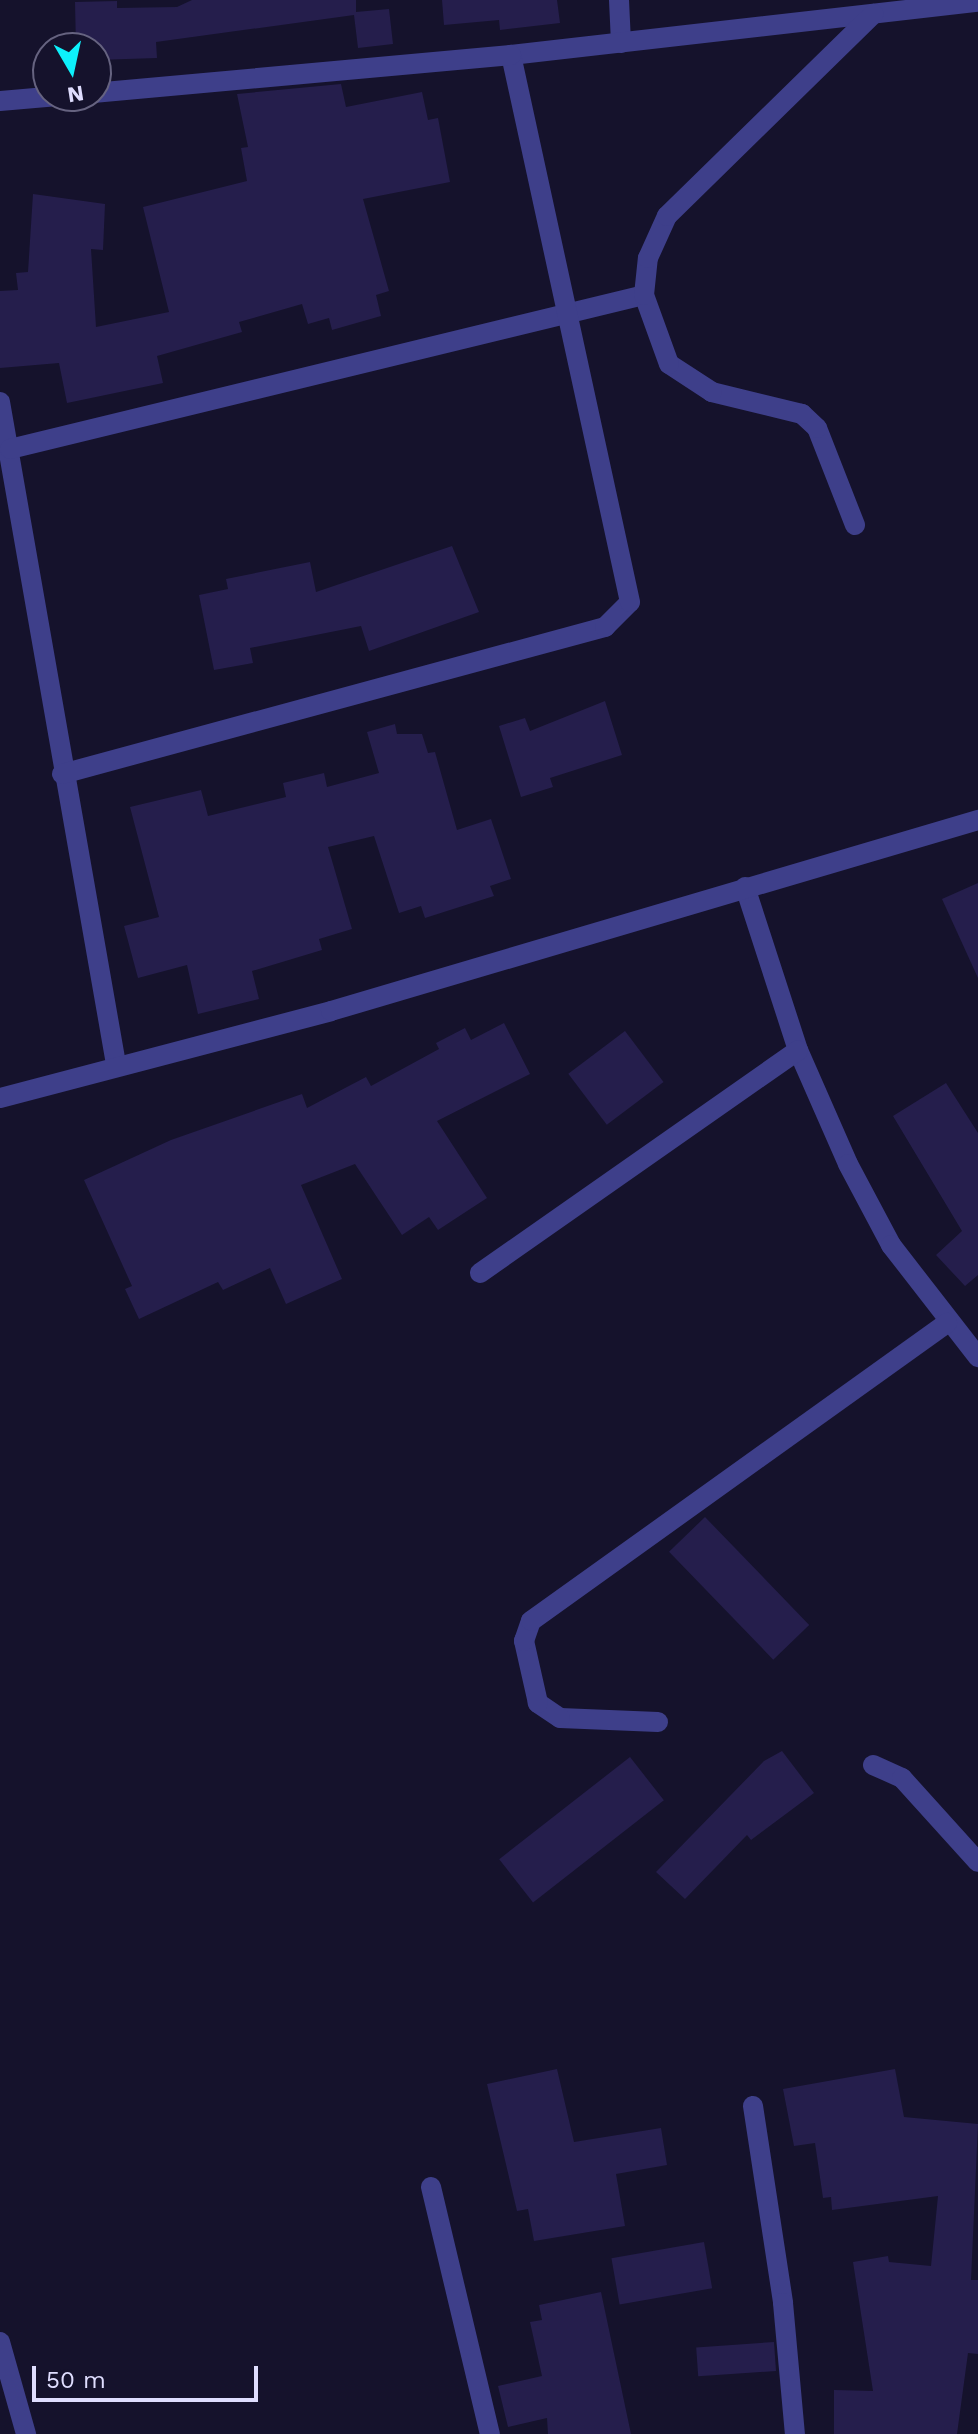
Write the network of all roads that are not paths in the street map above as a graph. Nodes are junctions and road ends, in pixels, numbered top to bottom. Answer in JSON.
{"nodes":[{"id":1,"x":619,"y":0,"type":"edge"},
{"id":2,"x":978,"y":2,"type":"edge"},
{"id":3,"x":873,"y":14,"type":"junction"},
{"id":4,"x":621,"y":43,"type":"junction"},
{"id":5,"x":511,"y":55,"type":"junction"},
{"id":6,"x":112,"y":92,"type":"edge"},
{"id":7,"x":32,"y":98,"type":"edge"},
{"id":8,"x":0,"y":101,"type":"edge"},
{"id":9,"x":644,"y":295,"type":"junction"},
{"id":10,"x":566,"y":311,"type":"junction"},
{"id":11,"x":0,"y":402,"type":"edge"},
{"id":12,"x":10,"y":449,"type":"junction"},
{"id":13,"x":855,"y":525,"type":"dead end"},
{"id":14,"x":62,"y":774,"type":"junction"},
{"id":15,"x":978,"y":820,"type":"edge"},
{"id":16,"x":745,"y":887,"type":"junction"},
{"id":17,"x":798,"y":1050,"type":"junction"},
{"id":18,"x":116,"y":1064,"type":"junction"},
{"id":19,"x":0,"y":1098,"type":"edge"},
{"id":20,"x":480,"y":1273,"type":"dead end"},
{"id":21,"x":947,"y":1323,"type":"junction"},
{"id":22,"x":978,"y":1357,"type":"edge"},
{"id":23,"x":658,"y":1722,"type":"dead end"},
{"id":24,"x":873,"y":1765,"type":"dead end"},
{"id":25,"x":978,"y":1862,"type":"edge"},
{"id":26,"x":753,"y":2106,"type":"dead end"},
{"id":27,"x":431,"y":2187,"type":"dead end"},
{"id":28,"x":0,"y":2342,"type":"edge"},
{"id":29,"x":26,"y":2434,"type":"edge"},
{"id":30,"x":490,"y":2434,"type":"edge"},
{"id":31,"x":795,"y":2434,"type":"edge"}],
"edges":[{"from":1,"to":4,"type":"street"},
{"from":2,"to":3,"type":"street"},
{"from":3,"to":4,"type":"street"},
{"from":3,"to":9,"type":"street"},
{"from":4,"to":5,"type":"street"},
{"from":5,"to":6,"type":"street"},
{"from":5,"to":10,"type":"street"},
{"from":7,"to":8,"type":"street"},
{"from":9,"to":10,"type":"street"},
{"from":9,"to":13,"type":"street"},
{"from":10,"to":12,"type":"street"},
{"from":10,"to":14,"type":"street"},
{"from":11,"to":12,"type":"street"},
{"from":12,"to":14,"type":"street"},
{"from":14,"to":18,"type":"street"},
{"from":15,"to":16,"type":"street"},
{"from":16,"to":17,"type":"street"},
{"from":16,"to":18,"type":"street"},
{"from":17,"to":20,"type":"street"},
{"from":17,"to":21,"type":"street"},
{"from":18,"to":19,"type":"street"},
{"from":21,"to":22,"type":"street"},
{"from":21,"to":23,"type":"street"},
{"from":24,"to":25,"type":"street"},
{"from":26,"to":31,"type":"street"},
{"from":27,"to":30,"type":"street"},
{"from":28,"to":29,"type":"street"}]}
